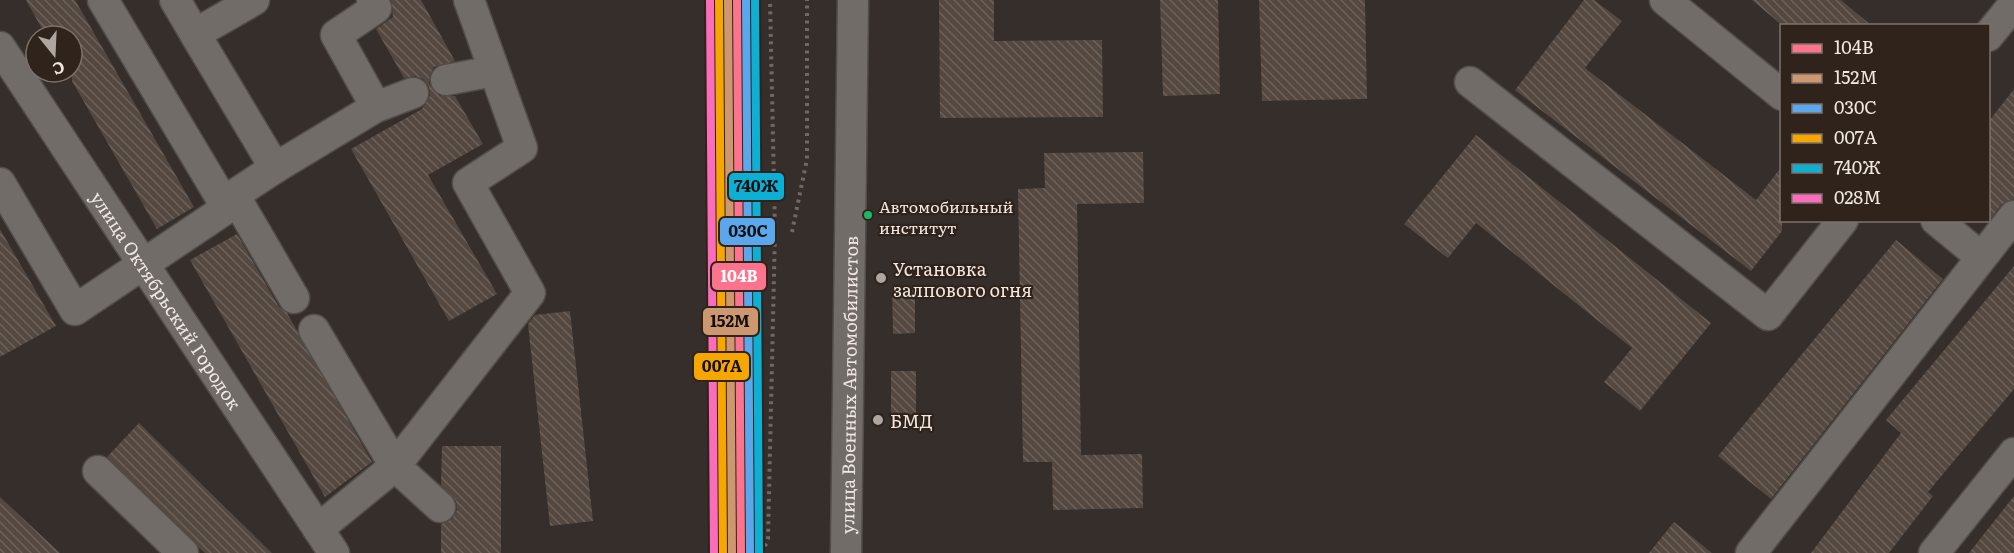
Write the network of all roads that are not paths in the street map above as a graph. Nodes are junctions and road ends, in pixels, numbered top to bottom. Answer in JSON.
{"nodes":[{"id":1,"x":103,"y":0,"type":"edge"},
{"id":2,"x":175,"y":0,"type":"edge"},
{"id":3,"x":254,"y":0,"type":"edge"},
{"id":4,"x":372,"y":0,"type":"edge"},
{"id":5,"x":470,"y":0,"type":"edge"},
{"id":6,"x":853,"y":0,"type":"edge"},
{"id":7,"x":1665,"y":0,"type":"edge"},
{"id":8,"x":2014,"y":4,"type":"edge"},
{"id":9,"x":195,"y":34,"type":"junction"},
{"id":10,"x":1990,"y":35,"type":"edge"},
{"id":11,"x":0,"y":47,"type":"edge"},
{"id":12,"x":494,"y":71,"type":"junction"},
{"id":13,"x":446,"y":80,"type":"dead end"},
{"id":14,"x":1470,"y":82,"type":"dead end"},
{"id":15,"x":413,"y":93,"type":"dead end"},
{"id":16,"x":1780,"y":93,"type":"edge"},
{"id":17,"x":376,"y":107,"type":"junction"},
{"id":18,"x":275,"y":168,"type":"junction"},
{"id":19,"x":0,"y":183,"type":"edge"},
{"id":20,"x":230,"y":201,"type":"junction"},
{"id":21,"x":2014,"y":216,"type":"edge"},
{"id":22,"x":1841,"y":222,"type":"edge"},
{"id":23,"x":1938,"y":222,"type":"edge"},
{"id":24,"x":1981,"y":257,"type":"junction"},
{"id":25,"x":145,"y":264,"type":"junction"},
{"id":26,"x":294,"y":298,"type":"dead end"},
{"id":27,"x":314,"y":330,"type":"dead end"},
{"id":28,"x":2014,"y":453,"type":"edge"},
{"id":29,"x":394,"y":466,"type":"junction"},
{"id":30,"x":98,"y":471,"type":"dead end"},
{"id":31,"x":440,"y":507,"type":"dead end"},
{"id":32,"x":326,"y":541,"type":"edge"},
{"id":33,"x":183,"y":553,"type":"edge"},
{"id":34,"x":846,"y":553,"type":"edge"},
{"id":35,"x":1751,"y":553,"type":"edge"},
{"id":36,"x":1934,"y":553,"type":"edge"}],
"edges":[{"from":1,"to":20,"type":"street"},
{"from":2,"to":9,"type":"street"},
{"from":3,"to":9,"type":"street"},
{"from":4,"to":17,"type":"street"},
{"from":5,"to":12,"type":"street"},
{"from":6,"to":34,"type":"street","name":"улица Военных Автомобилистов"},
{"from":7,"to":16,"type":"street"},
{"from":8,"to":10,"type":"street"},
{"from":9,"to":18,"type":"street"},
{"from":11,"to":25,"type":"street","name":"улица Октябрьский Городок"},
{"from":12,"to":13,"type":"street"},
{"from":12,"to":29,"type":"street"},
{"from":14,"to":22,"type":"street"},
{"from":15,"to":17,"type":"street"},
{"from":17,"to":18,"type":"street"},
{"from":18,"to":20,"type":"street"},
{"from":19,"to":25,"type":"street"},
{"from":20,"to":25,"type":"street"},
{"from":20,"to":26,"type":"street"},
{"from":21,"to":24,"type":"street"},
{"from":23,"to":24,"type":"street"},
{"from":24,"to":35,"type":"street"},
{"from":25,"to":32,"type":"street","name":"улица Октябрьский Городок"},
{"from":27,"to":29,"type":"street"},
{"from":28,"to":36,"type":"street"},
{"from":29,"to":31,"type":"street"},
{"from":29,"to":32,"type":"street"},
{"from":30,"to":33,"type":"street"}]}
